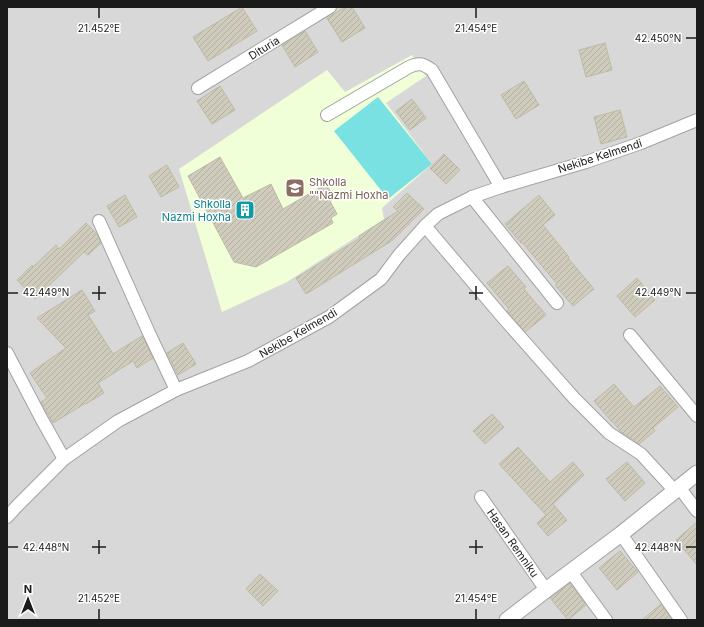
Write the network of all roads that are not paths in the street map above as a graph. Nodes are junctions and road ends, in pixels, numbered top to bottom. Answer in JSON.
{"nodes":[{"id":1,"x":330,"y":7,"type":"edge"},
{"id":2,"x":198,"y":88,"type":"dead end"},
{"id":3,"x":327,"y":115,"type":"dead end"},
{"id":4,"x":697,"y":120,"type":"edge"},
{"id":5,"x":501,"y":187,"type":"junction"},
{"id":6,"x":472,"y":196,"type":"junction"},
{"id":7,"x":99,"y":221,"type":"dead end"},
{"id":8,"x":425,"y":226,"type":"junction"},
{"id":9,"x":557,"y":303,"type":"dead end"},
{"id":10,"x":630,"y":335,"type":"dead end"},
{"id":11,"x":7,"y":353,"type":"edge"},
{"id":12,"x":176,"y":390,"type":"junction"},
{"id":13,"x":697,"y":416,"type":"edge"},
{"id":14,"x":64,"y":459,"type":"junction"},
{"id":15,"x":697,"y":473,"type":"edge"},
{"id":16,"x":677,"y":489,"type":"junction"},
{"id":17,"x":481,"y":496,"type":"dead end"},
{"id":18,"x":697,"y":511,"type":"edge"},
{"id":19,"x":7,"y":517,"type":"edge"},
{"id":20,"x":621,"y":534,"type":"junction"},
{"id":21,"x":571,"y":572,"type":"junction"},
{"id":22,"x":546,"y":590,"type":"junction"},
{"id":23,"x":507,"y":620,"type":"edge"},
{"id":24,"x":606,"y":620,"type":"edge"},
{"id":25,"x":681,"y":620,"type":"edge"}],
"edges":[{"from":1,"to":2,"type":"street","name":"Dituria"},
{"from":3,"to":5,"type":"street"},
{"from":4,"to":5,"type":"street","name":"Nekibe Kelmendi"},
{"from":5,"to":6,"type":"street","name":"Nekibe Kelmendi"},
{"from":6,"to":8,"type":"street","name":"Nekibe Kelmendi"},
{"from":6,"to":9,"type":"street"},
{"from":7,"to":12,"type":"street"},
{"from":8,"to":12,"type":"street","name":"Nekibe Kelmendi"},
{"from":8,"to":16,"type":"street"},
{"from":10,"to":13,"type":"street"},
{"from":11,"to":14,"type":"street"},
{"from":12,"to":14,"type":"street","name":"Nekibe Kelmendi"},
{"from":14,"to":19,"type":"street","name":"Nekibe Kelmendi"},
{"from":15,"to":16,"type":"street"},
{"from":16,"to":18,"type":"street"},
{"from":16,"to":20,"type":"street"},
{"from":17,"to":22,"type":"street","name":"Hasan Remniku"},
{"from":20,"to":21,"type":"street"},
{"from":20,"to":25,"type":"street"},
{"from":21,"to":22,"type":"street"},
{"from":21,"to":24,"type":"street"},
{"from":22,"to":23,"type":"street"}]}
